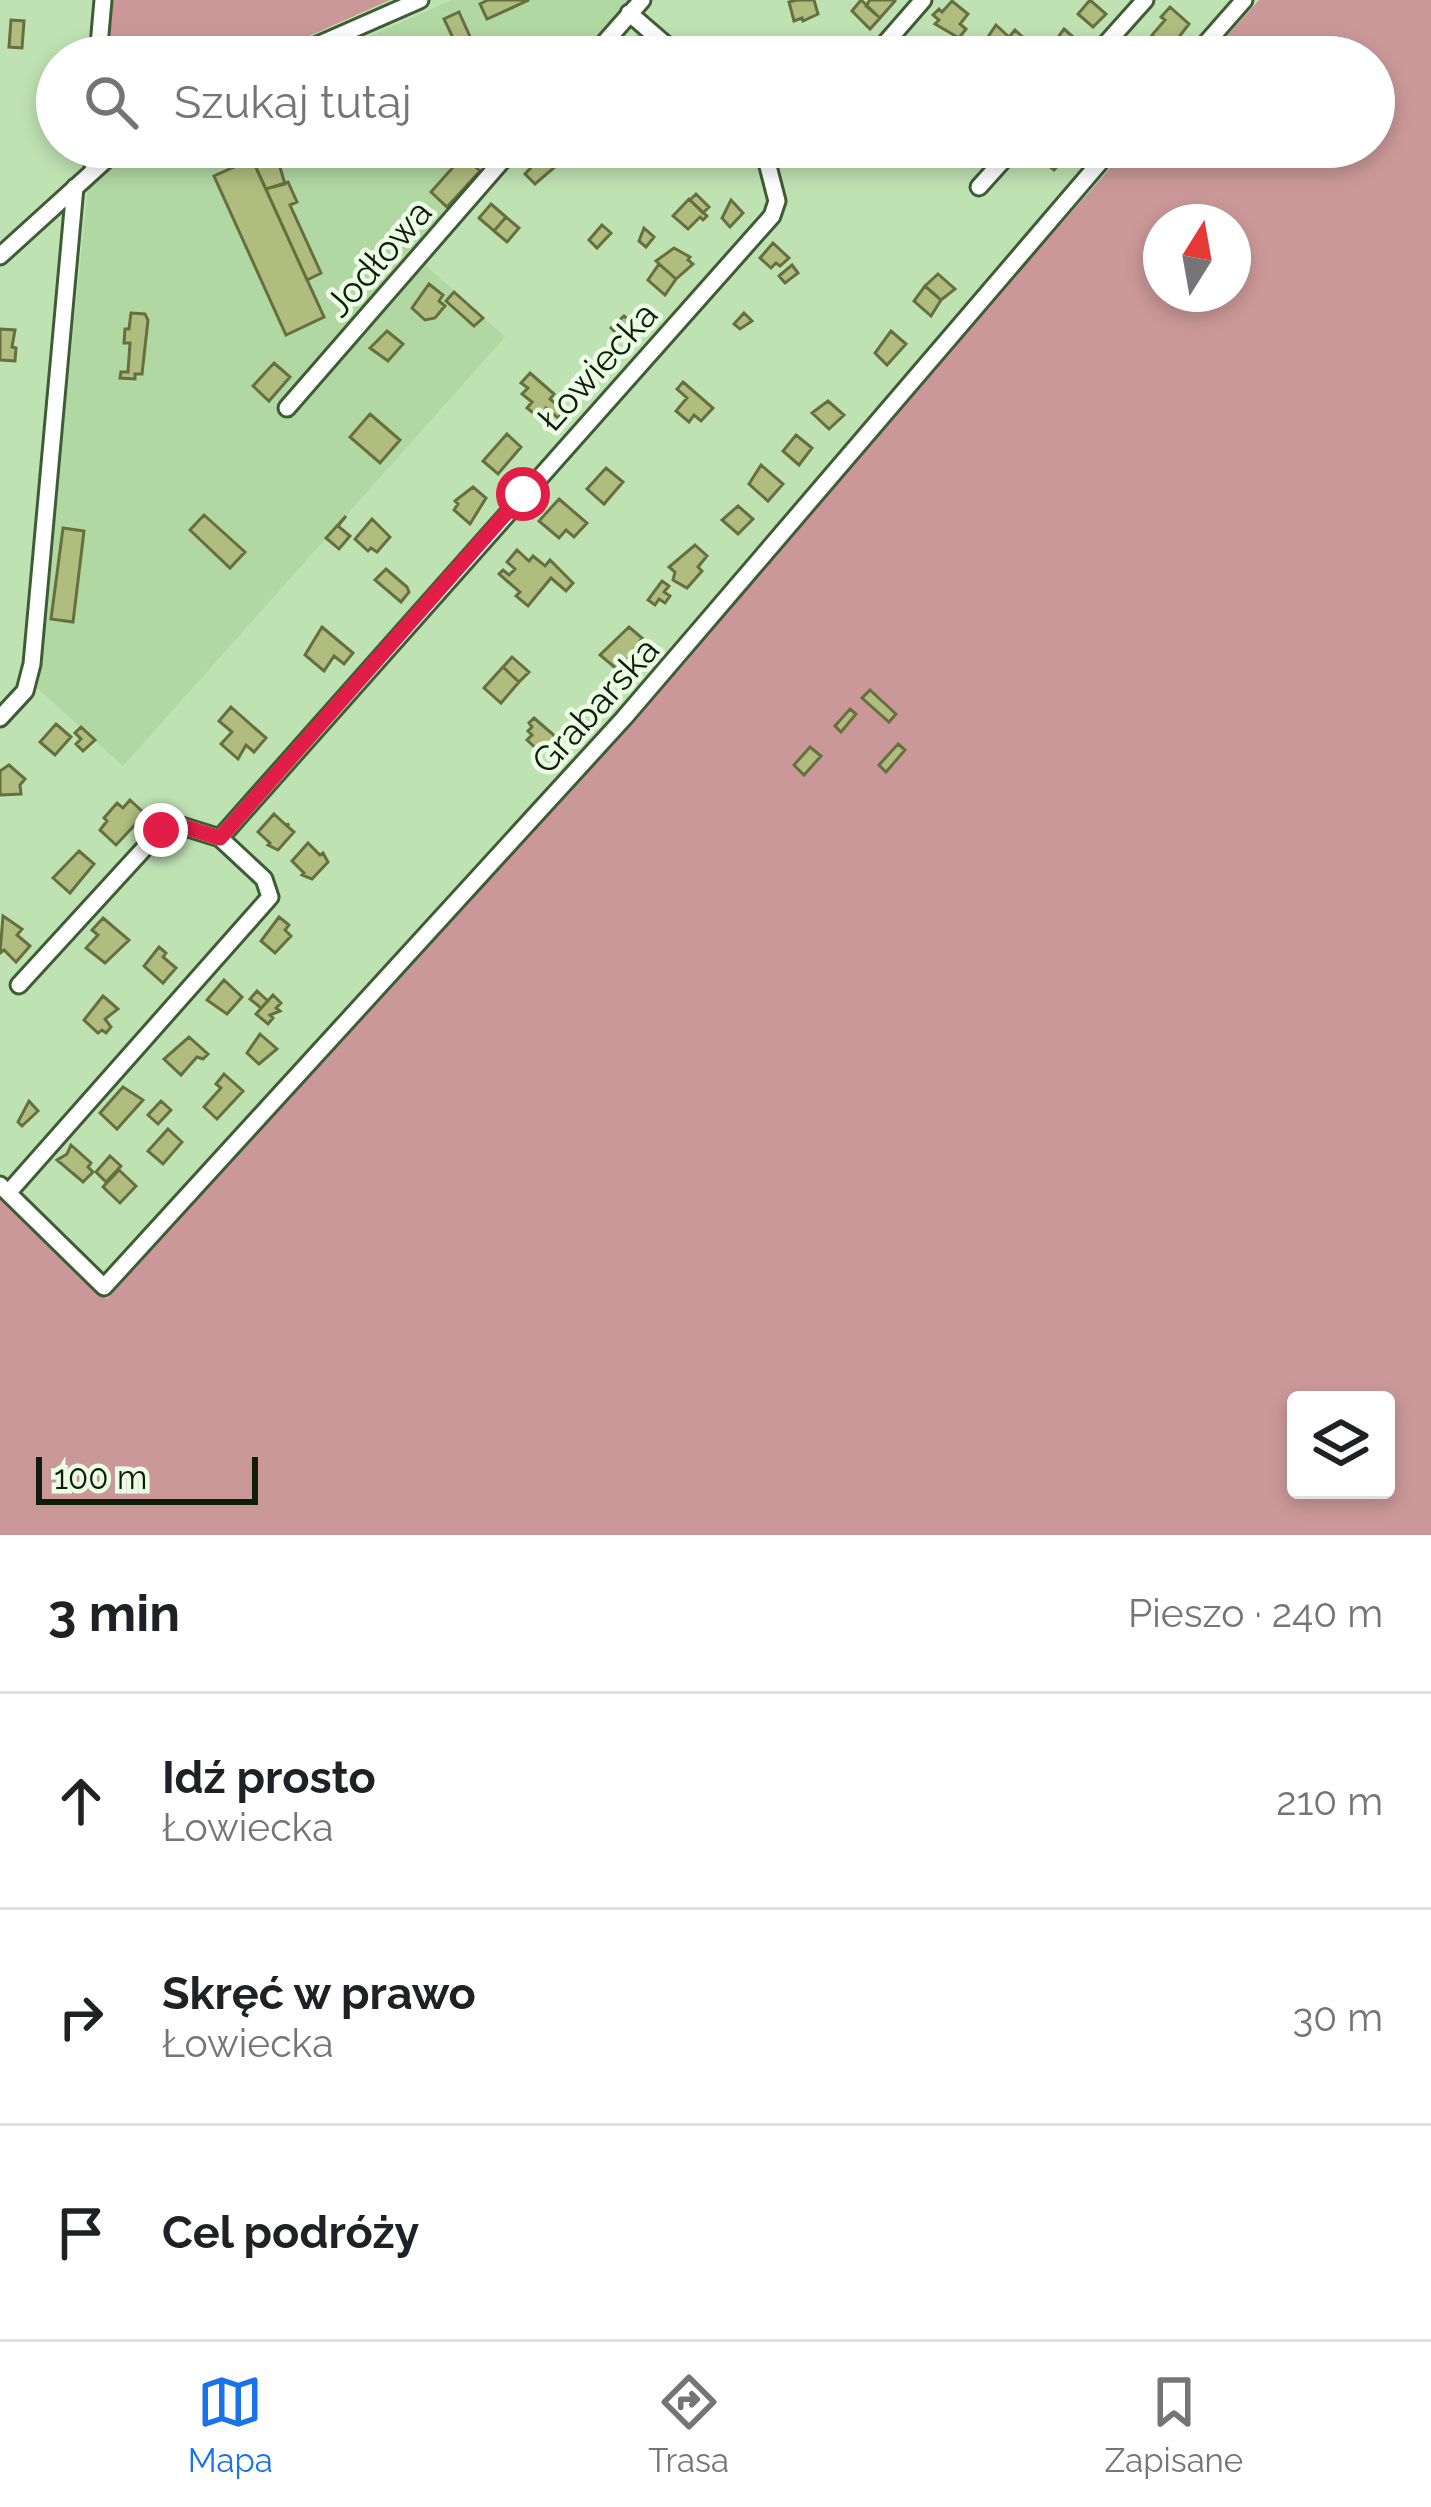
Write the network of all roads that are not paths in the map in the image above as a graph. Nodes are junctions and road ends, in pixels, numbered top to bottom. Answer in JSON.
{"nodes":[{"id":1,"x":103,"y":0,"type":"edge"},
{"id":2,"x":419,"y":0,"type":"edge"},
{"id":3,"x":642,"y":0,"type":"edge"},
{"id":4,"x":923,"y":0,"type":"edge"},
{"id":5,"x":1144,"y":0,"type":"edge"},
{"id":6,"x":1244,"y":0,"type":"edge"},
{"id":7,"x":629,"y":14,"type":"junction"},
{"id":8,"x":100,"y":36,"type":"edge"},
{"id":9,"x":338,"y":36,"type":"edge"},
{"id":10,"x":610,"y":36,"type":"edge"},
{"id":11,"x":655,"y":36,"type":"edge"},
{"id":12,"x":892,"y":36,"type":"edge"},
{"id":13,"x":1112,"y":36,"type":"edge"},
{"id":14,"x":1212,"y":36,"type":"edge"},
{"id":15,"x":96,"y":168,"type":"edge"},
{"id":16,"x":496,"y":168,"type":"edge"},
{"id":17,"x":768,"y":168,"type":"edge"},
{"id":18,"x":996,"y":168,"type":"edge"},
{"id":19,"x":1095,"y":168,"type":"edge"},
{"id":20,"x":94,"y":170,"type":"joint"},
{"id":21,"x":75,"y":187,"type":"junction"},
{"id":22,"x":979,"y":187,"type":"dead end"},
{"id":23,"x":0,"y":256,"type":"edge"},
{"id":24,"x":287,"y":408,"type":"dead end"},
{"id":25,"x":0,"y":718,"type":"edge"},
{"id":26,"x":220,"y":838,"type":"junction"},
{"id":27,"x":20,"y":985,"type":"dead end"},
{"id":28,"x":4,"y":1189,"type":"edge"}],
"edges":[{"from":1,"to":8,"type":"street"},
{"from":2,"to":9,"type":"street"},
{"from":3,"to":7,"type":"street"},
{"from":4,"to":12,"type":"street"},
{"from":5,"to":13,"type":"street"},
{"from":6,"to":14,"type":"street"},
{"from":7,"to":10,"type":"street"},
{"from":7,"to":11,"type":"street"},
{"from":15,"to":20,"type":"street"},
{"from":16,"to":24,"type":"street","name":"Jodłowa"},
{"from":17,"to":26,"type":"street","name":"Łowiecka"},
{"from":18,"to":22,"type":"street"},
{"from":19,"to":28,"type":"street","name":"Grabarska"},
{"from":20,"to":21,"type":"street"},
{"from":21,"to":23,"type":"street"},
{"from":21,"to":25,"type":"street"},
{"from":26,"to":27,"type":"street"},
{"from":26,"to":28,"type":"street"}]}
